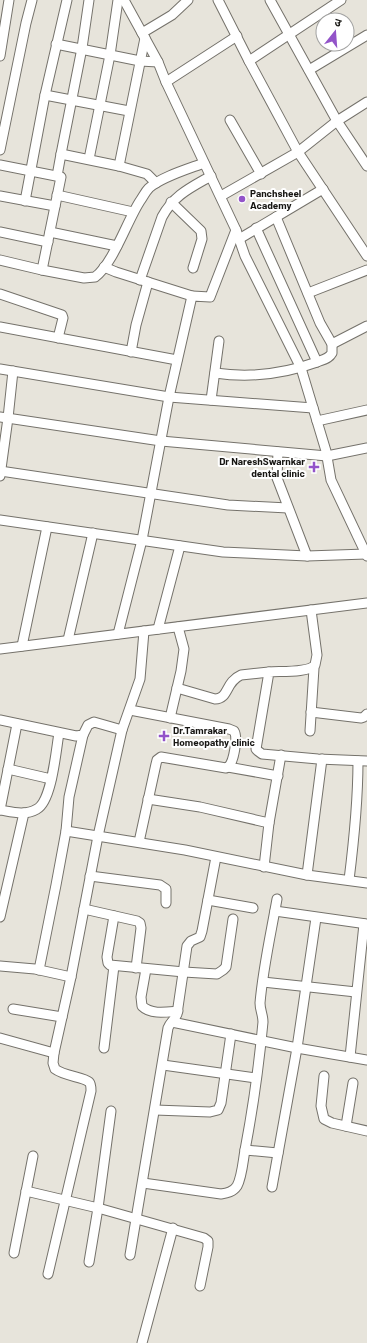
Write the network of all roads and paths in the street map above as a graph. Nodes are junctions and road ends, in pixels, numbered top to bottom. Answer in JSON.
{"nodes":[{"id":1,"x":9,"y":0,"type":"edge"},
{"id":2,"x":32,"y":0,"type":"edge"},
{"id":3,"x":67,"y":0,"type":"edge"},
{"id":4,"x":89,"y":0,"type":"edge"},
{"id":5,"x":118,"y":0,"type":"edge"},
{"id":6,"x":124,"y":0,"type":"edge"},
{"id":7,"x":188,"y":0,"type":"edge"},
{"id":8,"x":218,"y":0,"type":"edge"},
{"id":9,"x":270,"y":0,"type":"edge"},
{"id":10,"x":341,"y":0,"type":"edge"},
{"id":11,"x":3,"y":17,"type":"edge"},
{"id":12,"x":289,"y":34,"type":"junction"},
{"id":13,"x":144,"y":35,"type":"junction"},
{"id":14,"x":367,"y":35,"type":"edge"},
{"id":15,"x":237,"y":36,"type":"junction"},
{"id":16,"x":56,"y":44,"type":"junction"},
{"id":17,"x":82,"y":48,"type":"junction"},
{"id":18,"x":0,"y":52,"type":"edge"},
{"id":19,"x":110,"y":55,"type":"junction"},
{"id":20,"x":140,"y":61,"type":"junction"},
{"id":21,"x":248,"y":61,"type":"junction"},
{"id":22,"x":158,"y":62,"type":"junction"},
{"id":23,"x":309,"y":70,"type":"junction"},
{"id":24,"x":166,"y":82,"type":"junction"},
{"id":25,"x":45,"y":95,"type":"junction"},
{"id":26,"x":71,"y":100,"type":"junction"},
{"id":27,"x":367,"y":102,"type":"edge"},
{"id":28,"x":99,"y":105,"type":"junction"},
{"id":29,"x":129,"y":111,"type":"junction"},
{"id":30,"x":230,"y":120,"type":"dead end"},
{"id":31,"x":337,"y":121,"type":"junction"},
{"id":32,"x":0,"y":150,"type":"edge"},
{"id":33,"x":298,"y":152,"type":"junction"},
{"id":34,"x":60,"y":154,"type":"junction"},
{"id":35,"x":89,"y":159,"type":"junction"},
{"id":36,"x":204,"y":162,"type":"junction"},
{"id":37,"x":0,"y":165,"type":"edge"},
{"id":38,"x":119,"y":166,"type":"junction"},
{"id":39,"x":367,"y":166,"type":"edge"},
{"id":40,"x":30,"y":171,"type":"junction"},
{"id":41,"x":261,"y":174,"type":"junction"},
{"id":42,"x":57,"y":176,"type":"junction"},
{"id":43,"x":211,"y":176,"type":"junction"},
{"id":44,"x":156,"y":183,"type":"junction"},
{"id":45,"x":323,"y":189,"type":"junction"},
{"id":46,"x":57,"y":195,"type":"junction"},
{"id":47,"x":0,"y":196,"type":"edge"},
{"id":48,"x":221,"y":196,"type":"junction"},
{"id":49,"x":25,"y":200,"type":"junction"},
{"id":50,"x":171,"y":202,"type":"junction"},
{"id":51,"x":55,"y":206,"type":"junction"},
{"id":52,"x":133,"y":212,"type":"junction"},
{"id":53,"x":276,"y":217,"type":"junction"},
{"id":54,"x":256,"y":228,"type":"junction"},
{"id":55,"x":0,"y":232,"type":"edge"},
{"id":56,"x":50,"y":232,"type":"junction"},
{"id":57,"x":238,"y":234,"type":"junction"},
{"id":58,"x":48,"y":242,"type":"junction"},
{"id":59,"x":117,"y":246,"type":"junction"},
{"id":60,"x":367,"y":256,"type":"edge"},
{"id":61,"x":0,"y":260,"type":"edge"},
{"id":62,"x":104,"y":267,"type":"junction"},
{"id":63,"x":193,"y":268,"type":"dead end"},
{"id":64,"x":42,"y":270,"type":"junction"},
{"id":65,"x":367,"y":270,"type":"edge"},
{"id":66,"x":144,"y":281,"type":"junction"},
{"id":67,"x":308,"y":293,"type":"junction"},
{"id":68,"x":0,"y":294,"type":"edge"},
{"id":69,"x":192,"y":296,"type":"junction"},
{"id":70,"x":0,"y":326,"type":"edge"},
{"id":71,"x":367,"y":326,"type":"edge"},
{"id":72,"x":59,"y":338,"type":"junction"},
{"id":73,"x":219,"y":341,"type":"dead end"},
{"id":74,"x":332,"y":344,"type":"junction"},
{"id":75,"x":131,"y":352,"type":"junction"},
{"id":76,"x":177,"y":360,"type":"junction"},
{"id":77,"x":317,"y":362,"type":"junction"},
{"id":78,"x":301,"y":368,"type":"junction"},
{"id":79,"x":0,"y":369,"type":"edge"},
{"id":80,"x":13,"y":371,"type":"junction"},
{"id":81,"x":215,"y":374,"type":"junction"},
{"id":82,"x":169,"y":397,"type":"junction"},
{"id":83,"x":211,"y":400,"type":"junction"},
{"id":84,"x":313,"y":408,"type":"junction"},
{"id":85,"x":367,"y":410,"type":"edge"},
{"id":86,"x":4,"y":418,"type":"edge"},
{"id":87,"x":317,"y":421,"type":"junction"},
{"id":88,"x":161,"y":441,"type":"junction"},
{"id":89,"x":367,"y":448,"type":"edge"},
{"id":90,"x":278,"y":452,"type":"junction"},
{"id":91,"x":327,"y":456,"type":"junction"},
{"id":92,"x":0,"y":473,"type":"edge"},
{"id":93,"x":151,"y":494,"type":"junction"},
{"id":94,"x":288,"y":508,"type":"junction"},
{"id":95,"x":0,"y":520,"type":"edge"},
{"id":96,"x":47,"y":527,"type":"junction"},
{"id":97,"x":93,"y":533,"type":"junction"},
{"id":98,"x":142,"y":540,"type":"junction"},
{"id":99,"x":180,"y":546,"type":"junction"},
{"id":100,"x":366,"y":555,"type":"edge"},
{"id":101,"x":307,"y":556,"type":"junction"},
{"id":102,"x":367,"y":603,"type":"edge"},
{"id":103,"x":311,"y":610,"type":"junction"},
{"id":104,"x":178,"y":627,"type":"junction"},
{"id":105,"x":158,"y":629,"type":"junction"},
{"id":106,"x":144,"y":631,"type":"junction"},
{"id":107,"x":118,"y":634,"type":"junction"},
{"id":108,"x":68,"y":640,"type":"junction"},
{"id":109,"x":22,"y":646,"type":"junction"},
{"id":110,"x":0,"y":649,"type":"edge"},
{"id":111,"x":314,"y":668,"type":"junction"},
{"id":112,"x":269,"y":672,"type":"junction"},
{"id":113,"x":177,"y":688,"type":"junction"},
{"id":114,"x":130,"y":710,"type":"junction"},
{"id":115,"x":311,"y":712,"type":"junction"},
{"id":116,"x":367,"y":714,"type":"edge"},
{"id":117,"x":170,"y":718,"type":"junction"},
{"id":118,"x":0,"y":720,"type":"edge"},
{"id":119,"x":17,"y":724,"type":"junction"},
{"id":120,"x":122,"y":730,"type":"junction"},
{"id":121,"x":310,"y":731,"type":"dead end"},
{"id":122,"x":59,"y":733,"type":"junction"},
{"id":123,"x":83,"y":735,"type":"junction"},
{"id":124,"x":281,"y":755,"type":"junction"},
{"id":125,"x":322,"y":759,"type":"junction"},
{"id":126,"x":363,"y":761,"type":"edge"},
{"id":127,"x":228,"y":767,"type":"junction"},
{"id":128,"x":8,"y":769,"type":"junction"},
{"id":129,"x":278,"y":776,"type":"junction"},
{"id":130,"x":51,"y":780,"type":"junction"},
{"id":131,"x":148,"y":799,"type":"junction"},
{"id":132,"x":0,"y":810,"type":"edge"},
{"id":133,"x":24,"y":813,"type":"junction"},
{"id":134,"x":270,"y":823,"type":"junction"},
{"id":135,"x":66,"y":831,"type":"junction"},
{"id":136,"x":98,"y":836,"type":"junction"},
{"id":137,"x":139,"y":842,"type":"junction"},
{"id":138,"x":216,"y":857,"type":"junction"},
{"id":139,"x":264,"y":867,"type":"junction"},
{"id":140,"x":307,"y":875,"type":"junction"},
{"id":141,"x":90,"y":876,"type":"junction"},
{"id":142,"x":349,"y":880,"type":"junction"},
{"id":143,"x":367,"y":883,"type":"edge"},
{"id":144,"x":3,"y":893,"type":"edge"},
{"id":145,"x":277,"y":899,"type":"dead end"},
{"id":146,"x":208,"y":900,"type":"junction"},
{"id":147,"x":166,"y":903,"type":"dead end"},
{"id":148,"x":253,"y":908,"type":"dead end"},
{"id":149,"x":84,"y":909,"type":"junction"},
{"id":150,"x":275,"y":911,"type":"junction"},
{"id":151,"x":114,"y":916,"type":"junction"},
{"id":152,"x":0,"y":917,"type":"edge"},
{"id":153,"x":233,"y":918,"type":"dead end"},
{"id":154,"x":316,"y":918,"type":"junction"},
{"id":155,"x":365,"y":924,"type":"edge"},
{"id":156,"x":0,"y":966,"type":"edge"},
{"id":157,"x":114,"y":966,"type":"junction"},
{"id":158,"x":141,"y":968,"type":"junction"},
{"id":159,"x":39,"y":970,"type":"junction"},
{"id":160,"x":184,"y":972,"type":"junction"},
{"id":161,"x":71,"y":977,"type":"junction"},
{"id":162,"x":263,"y":982,"type":"junction"},
{"id":163,"x":306,"y":986,"type":"junction"},
{"id":164,"x":356,"y":992,"type":"junction"},
{"id":165,"x":13,"y":1009,"type":"dead end"},
{"id":166,"x":178,"y":1011,"type":"junction"},
{"id":167,"x":62,"y":1017,"type":"junction"},
{"id":168,"x":172,"y":1022,"type":"junction"},
{"id":169,"x":231,"y":1034,"type":"junction"},
{"id":170,"x":0,"y":1038,"type":"edge"},
{"id":171,"x":261,"y":1041,"type":"junction"},
{"id":172,"x":104,"y":1048,"type":"dead end"},
{"id":173,"x":297,"y":1048,"type":"junction"},
{"id":174,"x":54,"y":1053,"type":"junction"},
{"id":175,"x":350,"y":1057,"type":"junction"},
{"id":176,"x":367,"y":1060,"type":"edge"},
{"id":177,"x":162,"y":1064,"type":"junction"},
{"id":178,"x":226,"y":1074,"type":"junction"},
{"id":179,"x":324,"y":1076,"type":"dead end"},
{"id":180,"x":256,"y":1078,"type":"junction"},
{"id":181,"x":353,"y":1083,"type":"dead end"},
{"id":182,"x":155,"y":1110,"type":"junction"},
{"id":183,"x":111,"y":1111,"type":"dead end"},
{"id":184,"x":346,"y":1126,"type":"junction"},
{"id":185,"x":367,"y":1130,"type":"edge"},
{"id":186,"x":245,"y":1150,"type":"junction"},
{"id":187,"x":278,"y":1153,"type":"junction"},
{"id":188,"x":33,"y":1156,"type":"dead end"},
{"id":189,"x":143,"y":1183,"type":"junction"},
{"id":190,"x":272,"y":1187,"type":"dead end"},
{"id":191,"x":26,"y":1191,"type":"junction"},
{"id":192,"x":65,"y":1200,"type":"junction"},
{"id":193,"x":98,"y":1208,"type":"junction"},
{"id":194,"x":137,"y":1219,"type":"junction"},
{"id":195,"x":173,"y":1228,"type":"junction"},
{"id":196,"x":14,"y":1253,"type":"dead end"},
{"id":197,"x":130,"y":1255,"type":"dead end"},
{"id":198,"x":89,"y":1262,"type":"dead end"},
{"id":199,"x":48,"y":1274,"type":"dead end"},
{"id":200,"x":200,"y":1286,"type":"dead end"},
{"id":201,"x":142,"y":1343,"type":"edge"}],
"edges":[{"from":1,"to":11,"type":"street"},
{"from":2,"to":32,"type":"street"},
{"from":3,"to":16,"type":"street"},
{"from":4,"to":17,"type":"street"},
{"from":5,"to":19,"type":"street"},
{"from":6,"to":13,"type":"street"},
{"from":7,"to":13,"type":"street"},
{"from":8,"to":15,"type":"street"},
{"from":9,"to":12,"type":"street"},
{"from":10,"to":12,"type":"street"},
{"from":11,"to":18,"type":"street"},
{"from":12,"to":21,"type":"street"},
{"from":12,"to":23,"type":"street"},
{"from":13,"to":20,"type":"street"},
{"from":13,"to":22,"type":"street"},
{"from":14,"to":23,"type":"street"},
{"from":15,"to":21,"type":"street"},
{"from":15,"to":24,"type":"street"},
{"from":16,"to":17,"type":"street"},
{"from":16,"to":25,"type":"street"},
{"from":17,"to":19,"type":"street"},
{"from":17,"to":26,"type":"street"},
{"from":19,"to":20,"type":"street"},
{"from":19,"to":28,"type":"street"},
{"from":20,"to":22,"type":"street"},
{"from":20,"to":29,"type":"street"},
{"from":21,"to":33,"type":"street"},
{"from":22,"to":24,"type":"street"},
{"from":23,"to":31,"type":"street"},
{"from":24,"to":36,"type":"street"},
{"from":25,"to":26,"type":"street"},
{"from":25,"to":40,"type":"street"},
{"from":26,"to":28,"type":"street"},
{"from":26,"to":34,"type":"street"},
{"from":27,"to":31,"type":"street"},
{"from":28,"to":29,"type":"street"},
{"from":28,"to":35,"type":"street"},
{"from":29,"to":38,"type":"street"},
{"from":30,"to":41,"type":"street"},
{"from":31,"to":33,"type":"street"},
{"from":31,"to":39,"type":"street"},
{"from":33,"to":41,"type":"street"},
{"from":33,"to":45,"type":"street"},
{"from":34,"to":35,"type":"street"},
{"from":34,"to":42,"type":"street"},
{"from":35,"to":38,"type":"street"},
{"from":36,"to":43,"type":"street"},
{"from":36,"to":44,"type":"street"},
{"from":37,"to":40,"type":"street"},
{"from":38,"to":44,"type":"street"},
{"from":40,"to":42,"type":"street"},
{"from":40,"to":49,"type":"street"},
{"from":41,"to":48,"type":"street"},
{"from":42,"to":46,"type":"street"},
{"from":43,"to":48,"type":"street"},
{"from":43,"to":50,"type":"street"},
{"from":44,"to":52,"type":"street"},
{"from":45,"to":53,"type":"street"},
{"from":45,"to":60,"type":"street"},
{"from":46,"to":51,"type":"street"},
{"from":46,"to":52,"type":"street"},
{"from":47,"to":49,"type":"street"},
{"from":48,"to":57,"type":"street"},
{"from":49,"to":51,"type":"street"},
{"from":50,"to":63,"type":"street"},
{"from":50,"to":66,"type":"street"},
{"from":51,"to":56,"type":"street"},
{"from":52,"to":59,"type":"street"},
{"from":53,"to":54,"type":"street"},
{"from":53,"to":67,"type":"street"},
{"from":54,"to":57,"type":"street"},
{"from":54,"to":77,"type":"street"},
{"from":55,"to":58,"type":"street"},
{"from":56,"to":58,"type":"street"},
{"from":56,"to":59,"type":"street"},
{"from":57,"to":69,"type":"street"},
{"from":57,"to":78,"type":"street"},
{"from":58,"to":64,"type":"street"},
{"from":59,"to":62,"type":"street"},
{"from":61,"to":64,"type":"street"},
{"from":62,"to":64,"type":"street"},
{"from":62,"to":66,"type":"street"},
{"from":65,"to":67,"type":"street"},
{"from":66,"to":69,"type":"street"},
{"from":66,"to":75,"type":"street"},
{"from":67,"to":74,"type":"street"},
{"from":68,"to":72,"type":"street"},
{"from":69,"to":76,"type":"street"},
{"from":70,"to":72,"type":"street"},
{"from":71,"to":74,"type":"street"},
{"from":72,"to":75,"type":"street"},
{"from":73,"to":81,"type":"street"},
{"from":74,"to":77,"type":"street"},
{"from":75,"to":76,"type":"street"},
{"from":76,"to":82,"type":"street"},
{"from":77,"to":78,"type":"street"},
{"from":78,"to":81,"type":"street"},
{"from":78,"to":84,"type":"street"},
{"from":79,"to":80,"type":"street"},
{"from":80,"to":82,"type":"street"},
{"from":80,"to":86,"type":"street"},
{"from":81,"to":83,"type":"street"},
{"from":82,"to":83,"type":"street"},
{"from":82,"to":88,"type":"street"},
{"from":83,"to":84,"type":"street"},
{"from":84,"to":87,"type":"street"},
{"from":85,"to":87,"type":"street"},
{"from":86,"to":88,"type":"street"},
{"from":86,"to":92,"type":"street"},
{"from":87,"to":91,"type":"street"},
{"from":88,"to":90,"type":"street"},
{"from":88,"to":93,"type":"street"},
{"from":89,"to":91,"type":"street"},
{"from":90,"to":91,"type":"street"},
{"from":90,"to":94,"type":"street"},
{"from":91,"to":100,"type":"street"},
{"from":92,"to":93,"type":"street"},
{"from":93,"to":94,"type":"street"},
{"from":93,"to":98,"type":"street"},
{"from":94,"to":101,"type":"street"},
{"from":95,"to":96,"type":"street"},
{"from":96,"to":97,"type":"street"},
{"from":96,"to":109,"type":"street"},
{"from":97,"to":98,"type":"street"},
{"from":97,"to":108,"type":"street"},
{"from":98,"to":99,"type":"street"},
{"from":98,"to":107,"type":"street"},
{"from":99,"to":101,"type":"street"},
{"from":99,"to":105,"type":"street"},
{"from":100,"to":101,"type":"street"},
{"from":102,"to":103,"type":"street"},
{"from":103,"to":104,"type":"street"},
{"from":103,"to":111,"type":"street"},
{"from":104,"to":105,"type":"street"},
{"from":104,"to":113,"type":"street"},
{"from":105,"to":106,"type":"street"},
{"from":106,"to":107,"type":"street"},
{"from":106,"to":114,"type":"street"},
{"from":107,"to":108,"type":"street"},
{"from":108,"to":109,"type":"street"},
{"from":109,"to":110,"type":"street"},
{"from":111,"to":112,"type":"street"},
{"from":111,"to":115,"type":"street"},
{"from":112,"to":113,"type":"street"},
{"from":112,"to":124,"type":"street"},
{"from":113,"to":117,"type":"street"},
{"from":114,"to":117,"type":"street"},
{"from":114,"to":120,"type":"street"},
{"from":115,"to":116,"type":"street"},
{"from":115,"to":121,"type":"street"},
{"from":117,"to":127,"type":"street"},
{"from":118,"to":119,"type":"street"},
{"from":119,"to":122,"type":"street"},
{"from":119,"to":128,"type":"street"},
{"from":120,"to":123,"type":"street"},
{"from":120,"to":136,"type":"street"},
{"from":122,"to":123,"type":"street"},
{"from":122,"to":130,"type":"street"},
{"from":123,"to":135,"type":"street"},
{"from":124,"to":125,"type":"street"},
{"from":124,"to":129,"type":"street"},
{"from":125,"to":126,"type":"street"},
{"from":125,"to":140,"type":"street"},
{"from":126,"to":142,"type":"street"},
{"from":127,"to":129,"type":"street"},
{"from":127,"to":131,"type":"street"},
{"from":128,"to":130,"type":"street"},
{"from":128,"to":132,"type":"street"},
{"from":129,"to":134,"type":"street"},
{"from":130,"to":133,"type":"street"},
{"from":131,"to":134,"type":"street"},
{"from":131,"to":137,"type":"street"},
{"from":132,"to":133,"type":"street"},
{"from":133,"to":144,"type":"street"},
{"from":134,"to":139,"type":"street"},
{"from":135,"to":136,"type":"street"},
{"from":135,"to":159,"type":"street"},
{"from":136,"to":137,"type":"street"},
{"from":136,"to":141,"type":"street"},
{"from":137,"to":138,"type":"street"},
{"from":138,"to":139,"type":"street"},
{"from":138,"to":146,"type":"street"},
{"from":139,"to":140,"type":"street"},
{"from":140,"to":142,"type":"street"},
{"from":141,"to":147,"type":"street"},
{"from":141,"to":149,"type":"street"},
{"from":142,"to":143,"type":"street"},
{"from":144,"to":152,"type":"street"},
{"from":145,"to":150,"type":"street"},
{"from":146,"to":148,"type":"street"},
{"from":146,"to":160,"type":"street"},
{"from":149,"to":151,"type":"street"},
{"from":149,"to":161,"type":"street"},
{"from":150,"to":154,"type":"street"},
{"from":150,"to":162,"type":"street"},
{"from":151,"to":157,"type":"street"},
{"from":151,"to":158,"type":"street"},
{"from":153,"to":160,"type":"street"},
{"from":154,"to":155,"type":"street"},
{"from":154,"to":163,"type":"street"},
{"from":155,"to":164,"type":"street"},
{"from":156,"to":159,"type":"street"},
{"from":157,"to":158,"type":"street"},
{"from":157,"to":172,"type":"street"},
{"from":158,"to":160,"type":"street"},
{"from":158,"to":166,"type":"street"},
{"from":159,"to":161,"type":"street"},
{"from":160,"to":166,"type":"street"},
{"from":161,"to":167,"type":"street"},
{"from":162,"to":163,"type":"street"},
{"from":162,"to":171,"type":"street"},
{"from":163,"to":164,"type":"street"},
{"from":163,"to":173,"type":"street"},
{"from":164,"to":175,"type":"street"},
{"from":165,"to":167,"type":"street"},
{"from":166,"to":168,"type":"street"},
{"from":167,"to":174,"type":"street"},
{"from":168,"to":169,"type":"street"},
{"from":168,"to":177,"type":"street"},
{"from":169,"to":171,"type":"street"},
{"from":169,"to":178,"type":"street"},
{"from":170,"to":174,"type":"street"},
{"from":171,"to":173,"type":"street"},
{"from":171,"to":180,"type":"street"},
{"from":173,"to":175,"type":"street"},
{"from":173,"to":187,"type":"street"},
{"from":174,"to":192,"type":"street"},
{"from":175,"to":176,"type":"street"},
{"from":177,"to":178,"type":"street"},
{"from":177,"to":182,"type":"street"},
{"from":178,"to":180,"type":"street"},
{"from":178,"to":182,"type":"street"},
{"from":179,"to":184,"type":"street"},
{"from":180,"to":186,"type":"street"},
{"from":181,"to":184,"type":"street"},
{"from":182,"to":189,"type":"street"},
{"from":183,"to":193,"type":"street"},
{"from":184,"to":185,"type":"street"},
{"from":186,"to":187,"type":"street"},
{"from":186,"to":189,"type":"street"},
{"from":187,"to":190,"type":"street"},
{"from":188,"to":191,"type":"street"},
{"from":189,"to":194,"type":"street"},
{"from":191,"to":192,"type":"street"},
{"from":191,"to":196,"type":"street"},
{"from":192,"to":193,"type":"street"},
{"from":192,"to":199,"type":"street"},
{"from":193,"to":194,"type":"street"},
{"from":193,"to":198,"type":"street"},
{"from":194,"to":195,"type":"street"},
{"from":194,"to":197,"type":"street"},
{"from":195,"to":200,"type":"street"},
{"from":195,"to":201,"type":"street"}]}
